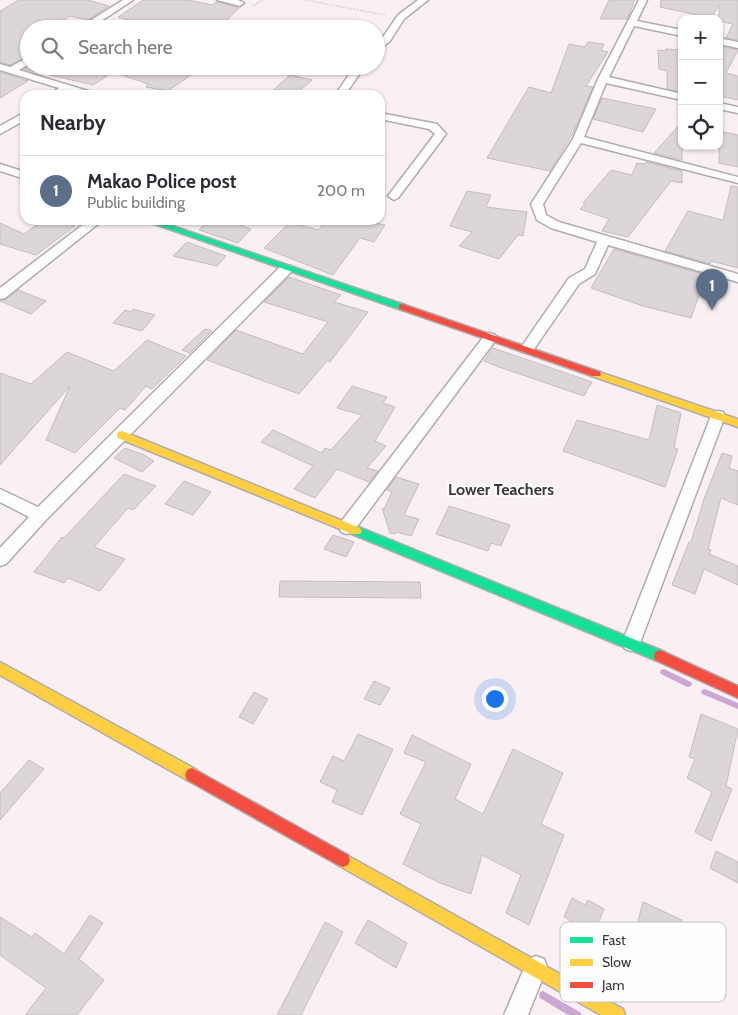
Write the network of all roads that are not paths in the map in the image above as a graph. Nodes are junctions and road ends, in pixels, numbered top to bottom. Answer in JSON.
{"nodes":[{"id":1,"x":129,"y":0,"type":"edge"},
{"id":2,"x":222,"y":0,"type":"edge"},
{"id":3,"x":424,"y":0,"type":"edge"},
{"id":4,"x":643,"y":0,"type":"edge"},
{"id":5,"x":240,"y":4,"type":"dead end"},
{"id":6,"x":97,"y":20,"type":"edge"},
{"id":7,"x":631,"y":22,"type":"junction"},
{"id":8,"x":678,"y":32,"type":"edge"},
{"id":9,"x":385,"y":41,"type":"edge"},
{"id":10,"x":723,"y":42,"type":"edge"},
{"id":11,"x":738,"y":45,"type":"edge"},
{"id":12,"x":20,"y":65,"type":"edge"},
{"id":13,"x":0,"y":67,"type":"edge"},
{"id":14,"x":11,"y":70,"type":"junction"},
{"id":15,"x":20,"y":73,"type":"edge"},
{"id":16,"x":28,"y":75,"type":"edge"},
{"id":17,"x":354,"y":75,"type":"edge"},
{"id":18,"x":604,"y":79,"type":"junction"},
{"id":19,"x":68,"y":87,"type":"junction"},
{"id":20,"x":63,"y":90,"type":"edge"},
{"id":21,"x":78,"y":90,"type":"edge"},
{"id":22,"x":343,"y":90,"type":"edge"},
{"id":23,"x":678,"y":96,"type":"edge"},
{"id":24,"x":723,"y":107,"type":"edge"},
{"id":25,"x":738,"y":110,"type":"edge"},
{"id":26,"x":20,"y":117,"type":"edge"},
{"id":27,"x":385,"y":117,"type":"edge"},
{"id":28,"x":0,"y":131,"type":"edge"},
{"id":29,"x":578,"y":139,"type":"junction"},
{"id":30,"x":0,"y":167,"type":"edge"},
{"id":31,"x":20,"y":174,"type":"edge"},
{"id":32,"x":738,"y":180,"type":"edge"},
{"id":33,"x":394,"y":196,"type":"dead end"},
{"id":34,"x":91,"y":225,"type":"edge"},
{"id":35,"x":161,"y":225,"type":"edge"},
{"id":36,"x":604,"y":240,"type":"junction"},
{"id":37,"x":286,"y":269,"type":"junction"},
{"id":38,"x":738,"y":278,"type":"edge"},
{"id":39,"x":0,"y":295,"type":"edge"},
{"id":40,"x":490,"y":338,"type":"junction"},
{"id":41,"x":527,"y":349,"type":"junction"},
{"id":42,"x":718,"y":416,"type":"junction"},
{"id":43,"x":738,"y":423,"type":"edge"},
{"id":44,"x":122,"y":435,"type":"junction"},
{"id":45,"x":0,"y":495,"type":"edge"},
{"id":46,"x":40,"y":515,"type":"junction"},
{"id":47,"x":347,"y":527,"type":"junction"},
{"id":48,"x":0,"y":559,"type":"edge"},
{"id":49,"x":631,"y":643,"type":"junction"},
{"id":50,"x":0,"y":668,"type":"edge"},
{"id":51,"x":738,"y":692,"type":"edge"},
{"id":52,"x":536,"y":967,"type":"junction"},
{"id":53,"x":560,"y":981,"type":"edge"},
{"id":54,"x":595,"y":1002,"type":"edge"},
{"id":55,"x":516,"y":1015,"type":"edge"},
{"id":56,"x":617,"y":1015,"type":"edge"}],
"edges":[{"from":1,"to":6,"type":"street"},
{"from":2,"to":5,"type":"street"},
{"from":3,"to":9,"type":"street"},
{"from":4,"to":7,"type":"street"},
{"from":7,"to":8,"type":"street"},
{"from":7,"to":18,"type":"street"},
{"from":10,"to":11,"type":"street"},
{"from":12,"to":14,"type":"street"},
{"from":13,"to":14,"type":"street"},
{"from":14,"to":15,"type":"street"},
{"from":16,"to":19,"type":"street"},
{"from":17,"to":22,"type":"street"},
{"from":18,"to":23,"type":"street"},
{"from":18,"to":29,"type":"street"},
{"from":19,"to":20,"type":"street"},
{"from":19,"to":21,"type":"street"},
{"from":24,"to":25,"type":"street"},
{"from":26,"to":28,"type":"street"},
{"from":27,"to":33,"type":"street"},
{"from":29,"to":32,"type":"street"},
{"from":29,"to":36,"type":"street"},
{"from":30,"to":31,"type":"street"},
{"from":34,"to":39,"type":"street"},
{"from":35,"to":37,"type":"street"},
{"from":36,"to":38,"type":"street"},
{"from":36,"to":41,"type":"street"},
{"from":37,"to":40,"type":"street"},
{"from":37,"to":44,"type":"street"},
{"from":40,"to":41,"type":"street"},
{"from":40,"to":47,"type":"street"},
{"from":41,"to":42,"type":"street"},
{"from":42,"to":43,"type":"street"},
{"from":42,"to":49,"type":"street"},
{"from":44,"to":46,"type":"street"},
{"from":44,"to":47,"type":"street"},
{"from":45,"to":46,"type":"street"},
{"from":46,"to":48,"type":"street"},
{"from":47,"to":49,"type":"street"},
{"from":49,"to":51,"type":"street"},
{"from":50,"to":52,"type":"street"},
{"from":52,"to":53,"type":"street"},
{"from":52,"to":55,"type":"street"},
{"from":54,"to":56,"type":"street"}]}
